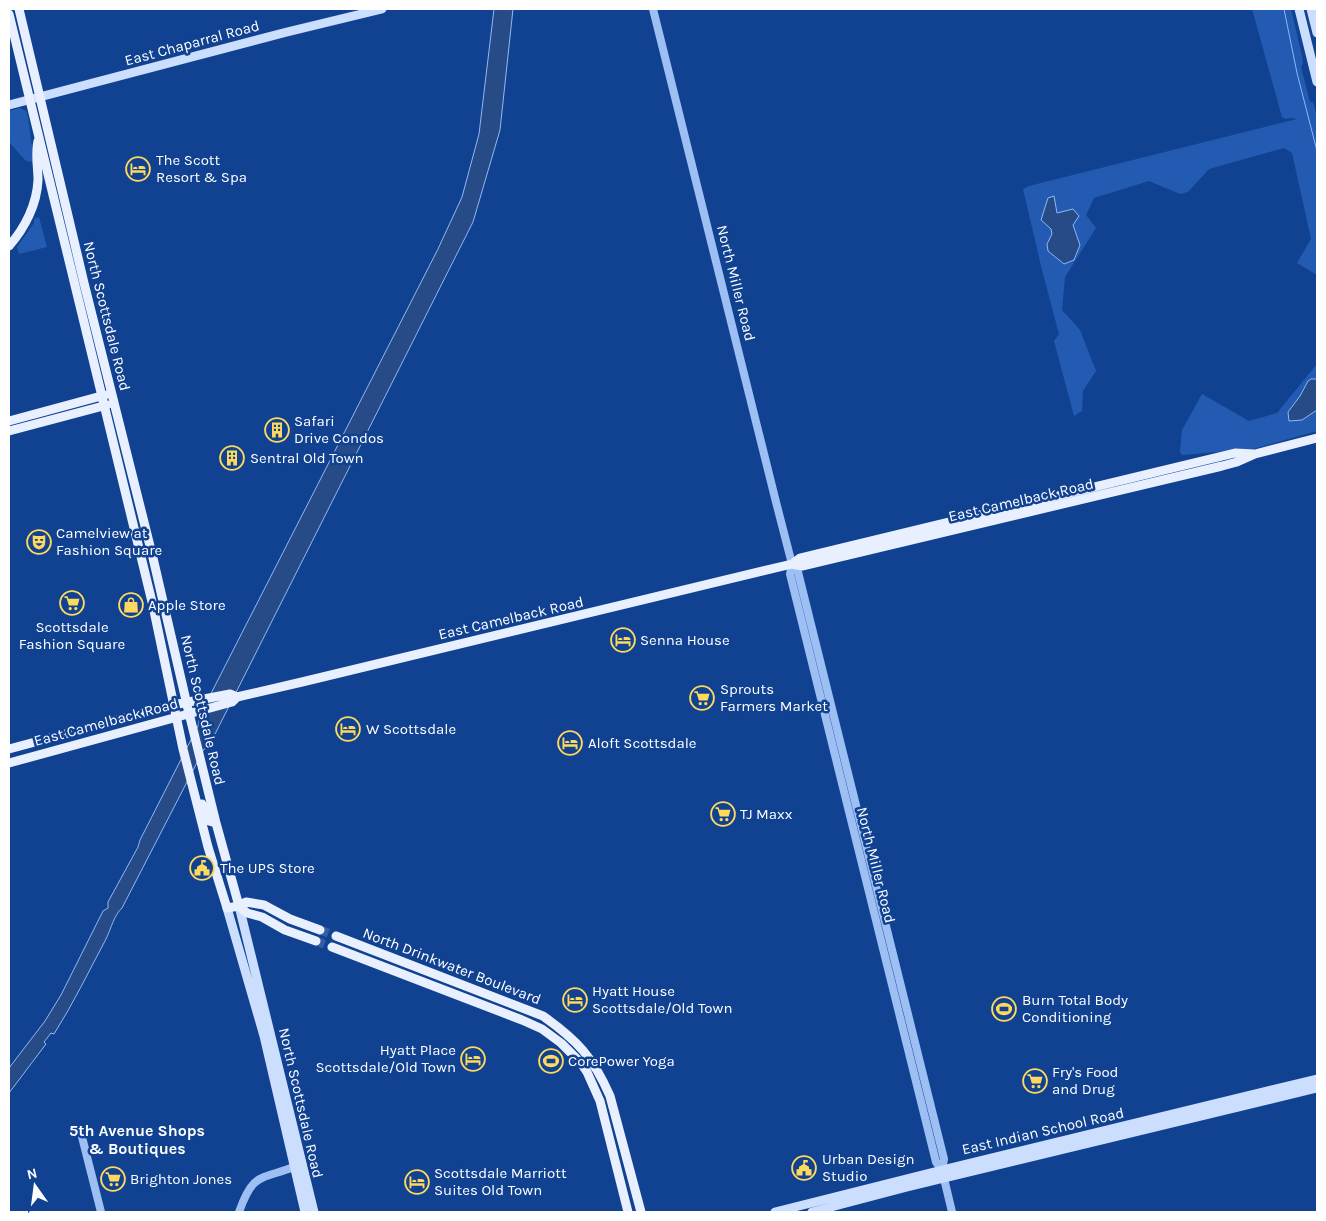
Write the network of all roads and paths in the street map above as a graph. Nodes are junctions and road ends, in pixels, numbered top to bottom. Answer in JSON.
{"nodes":[{"id":1,"x":19,"y":9,"type":"edge"},
{"id":2,"x":382,"y":9,"type":"edge"},
{"id":3,"x":653,"y":9,"type":"edge"},
{"id":4,"x":1299,"y":9,"type":"edge"},
{"id":5,"x":1312,"y":9,"type":"edge"},
{"id":6,"x":9,"y":14,"type":"edge"},
{"id":7,"x":1317,"y":33,"type":"edge"},
{"id":8,"x":1317,"y":82,"type":"edge"},
{"id":9,"x":40,"y":97,"type":"junction"},
{"id":10,"x":29,"y":100,"type":"junction"},
{"id":11,"x":9,"y":105,"type":"edge"},
{"id":12,"x":38,"y":138,"type":"junction"},
{"id":13,"x":10,"y":245,"type":"edge"},
{"id":14,"x":113,"y":398,"type":"junction"},
{"id":15,"x":102,"y":401,"type":"junction"},
{"id":16,"x":9,"y":421,"type":"edge"},
{"id":17,"x":9,"y":431,"type":"edge"},
{"id":18,"x":1317,"y":438,"type":"edge"},
{"id":19,"x":792,"y":564,"type":"junction"},
{"id":20,"x":237,"y":697,"type":"junction"},
{"id":21,"x":191,"y":702,"type":"junction"},
{"id":22,"x":173,"y":705,"type":"junction"},
{"id":23,"x":192,"y":713,"type":"junction"},
{"id":24,"x":176,"y":717,"type":"junction"},
{"id":25,"x":9,"y":749,"type":"edge"},
{"id":26,"x":9,"y":763,"type":"edge"},
{"id":27,"x":193,"y":789,"type":"junction"},
{"id":28,"x":216,"y":823,"type":"junction"},
{"id":29,"x":239,"y":906,"type":"junction"},
{"id":30,"x":227,"y":908,"type":"junction"},
{"id":31,"x":320,"y":930,"type":"tunnel mouth"},
{"id":32,"x":336,"y":936,"type":"tunnel mouth"},
{"id":33,"x":316,"y":941,"type":"tunnel mouth"},
{"id":34,"x":332,"y":947,"type":"tunnel mouth"},
{"id":35,"x":1317,"y":1079,"type":"edge"},
{"id":36,"x":1317,"y":1088,"type":"edge"},
{"id":37,"x":606,"y":1123,"type":"junction"},
{"id":38,"x":81,"y":1133,"type":"dead end"},
{"id":39,"x":625,"y":1151,"type":"junction"},
{"id":40,"x":294,"y":1167,"type":"junction"},
{"id":41,"x":943,"y":1174,"type":"junction"},
{"id":42,"x":101,"y":1212,"type":"edge"},
{"id":43,"x":239,"y":1212,"type":"edge"},
{"id":44,"x":305,"y":1212,"type":"edge"},
{"id":45,"x":314,"y":1212,"type":"edge"},
{"id":46,"x":628,"y":1212,"type":"edge"},
{"id":47,"x":641,"y":1212,"type":"edge"},
{"id":48,"x":775,"y":1212,"type":"edge"},
{"id":49,"x":812,"y":1212,"type":"edge"},
{"id":50,"x":952,"y":1212,"type":"edge"}],
"edges":[{"from":1,"to":9,"type":"main road","name":"North Scottsdale Road"},
{"from":2,"to":9,"type":"main road","name":"East Chaparral Road"},
{"from":3,"to":19,"type":"street","name":"North Miller Road"},
{"from":4,"to":8,"type":"main road"},
{"from":5,"to":7,"type":"main road"},
{"from":6,"to":10,"type":"main road","name":"North Scottsdale Road"},
{"from":9,"to":10,"type":"main road","name":"East Chaparral Road"},
{"from":9,"to":14,"type":"main road","name":"North Scottsdale Road"},
{"from":10,"to":11,"type":"main road","name":"East Chaparral Road"},
{"from":10,"to":12,"type":"main road","name":"North Scottsdale Road"},
{"from":12,"to":13,"type":"main road"},
{"from":12,"to":15,"type":"main road","name":"North Scottsdale Road"},
{"from":14,"to":15,"type":"main road"},
{"from":14,"to":21,"type":"main road","name":"North Scottsdale Road"},
{"from":15,"to":16,"type":"main road"},
{"from":15,"to":17,"type":"main road"},
{"from":15,"to":22,"type":"main road","name":"North Scottsdale Road"},
{"from":18,"to":19,"type":"main road","name":"East Camelback Road"},
{"from":19,"to":20,"type":"main road","name":"East Camelback Road"},
{"from":19,"to":41,"type":"street","name":"North Miller Road"},
{"from":20,"to":21,"type":"main road","name":"East Camelback Road"},
{"from":20,"to":23,"type":"main road","name":"East Camelback Road"},
{"from":21,"to":22,"type":"main road","name":"East Camelback Road"},
{"from":21,"to":23,"type":"main road","name":"North Scottsdale Road"},
{"from":22,"to":24,"type":"main road","name":"North Scottsdale Road"},
{"from":22,"to":25,"type":"main road","name":"East Camelback Road"},
{"from":23,"to":24,"type":"main road","name":"East Camelback Road"},
{"from":23,"to":28,"type":"main road","name":"North Scottsdale Road"},
{"from":24,"to":26,"type":"main road","name":"East Camelback Road"},
{"from":24,"to":27,"type":"main road","name":"North Scottsdale Road"},
{"from":27,"to":28,"type":"main road"},
{"from":27,"to":30,"type":"main road","name":"North Scottsdale Road"},
{"from":28,"to":29,"type":"main road","name":"North Scottsdale Road"},
{"from":29,"to":30,"type":"main road"},
{"from":29,"to":31,"type":"main road"},
{"from":29,"to":33,"type":"main road"},
{"from":29,"to":45,"type":"main road","name":"North Scottsdale Road"},
{"from":30,"to":40,"type":"main road","name":"North Scottsdale Road"},
{"from":32,"to":39,"type":"main road","name":"North Drinkwater Boulevard"},
{"from":34,"to":37,"type":"main road","name":"North Drinkwater Boulevard"},
{"from":35,"to":41,"type":"main road","name":"East Indian School Road"},
{"from":36,"to":41,"type":"main road","name":"East Indian School Road"},
{"from":37,"to":39,"type":"main road"},
{"from":37,"to":46,"type":"main road","name":"North Drinkwater Boulevard"},
{"from":38,"to":42,"type":"street"},
{"from":39,"to":47,"type":"main road","name":"North Drinkwater Boulevard"},
{"from":40,"to":43,"type":"street"},
{"from":40,"to":44,"type":"main road","name":"North Scottsdale Road"},
{"from":41,"to":48,"type":"main road","name":"East Indian School Road"},
{"from":41,"to":49,"type":"main road","name":"East Indian School Road"},
{"from":41,"to":50,"type":"street","name":"North Miller Road"}]}
